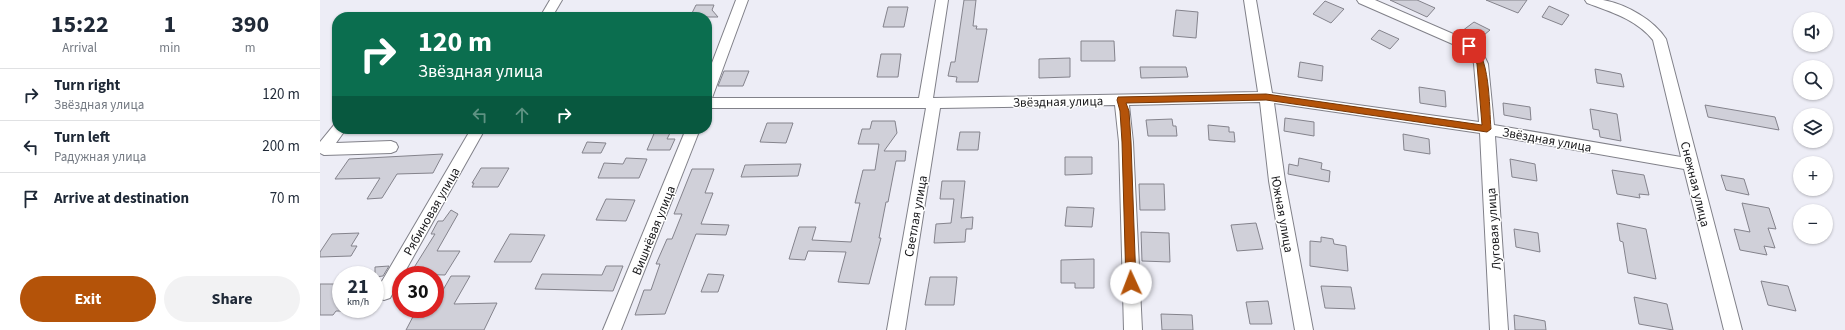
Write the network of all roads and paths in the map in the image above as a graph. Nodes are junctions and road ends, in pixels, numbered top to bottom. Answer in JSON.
{"nodes":[{"id":1,"x":556,"y":0,"type":"edge"},
{"id":2,"x":742,"y":0,"type":"edge"},
{"id":3,"x":942,"y":0,"type":"edge"},
{"id":4,"x":1250,"y":0,"type":"edge"},
{"id":5,"x":1363,"y":0,"type":"edge"},
{"id":6,"x":1591,"y":0,"type":"edge"},
{"id":7,"x":549,"y":12,"type":"edge"},
{"id":8,"x":712,"y":81,"type":"edge"},
{"id":9,"x":1266,"y":97,"type":"junction"},
{"id":10,"x":1121,"y":100,"type":"junction"},
{"id":11,"x":929,"y":102,"type":"junction"},
{"id":12,"x":712,"y":103,"type":"edge"},
{"id":13,"x":1487,"y":129,"type":"junction"},
{"id":14,"x":335,"y":134,"type":"edge"},
{"id":15,"x":475,"y":134,"type":"edge"},
{"id":16,"x":691,"y":134,"type":"edge"},
{"id":17,"x":391,"y":147,"type":"dead end"},
{"id":18,"x":1692,"y":164,"type":"junction"},
{"id":19,"x":384,"y":293,"type":"dead end"},
{"id":20,"x":612,"y":330,"type":"edge"},
{"id":21,"x":896,"y":330,"type":"edge"},
{"id":22,"x":1133,"y":330,"type":"edge"},
{"id":23,"x":1304,"y":330,"type":"edge"},
{"id":24,"x":1499,"y":330,"type":"edge"},
{"id":25,"x":1733,"y":330,"type":"edge"}],
"edges":[{"from":1,"to":7,"type":"street"},
{"from":2,"to":8,"type":"street"},
{"from":3,"to":11,"type":"street","name":"Светлая улица"},
{"from":4,"to":9,"type":"street","name":"Южная улица"},
{"from":5,"to":13,"type":"street","name":"Луговая улица"},
{"from":6,"to":18,"type":"street","name":"Снежная улица"},
{"from":9,"to":10,"type":"street","name":"Звёздная улица"},
{"from":9,"to":13,"type":"street","name":"Звёздная улица"},
{"from":9,"to":23,"type":"street","name":"Южная улица"},
{"from":10,"to":11,"type":"street","name":"Звёздная улица"},
{"from":10,"to":22,"type":"street"},
{"from":11,"to":12,"type":"street","name":"Звёздная улица"},
{"from":11,"to":21,"type":"street","name":"Светлая улица"},
{"from":13,"to":18,"type":"street","name":"Звёздная улица"},
{"from":13,"to":24,"type":"street","name":"Луговая улица"},
{"from":14,"to":17,"type":"street"},
{"from":15,"to":19,"type":"street","name":"Рябиновая улица"},
{"from":16,"to":20,"type":"street","name":"Вишнёвая улица"},
{"from":18,"to":25,"type":"street","name":"Снежная улица"}]}
